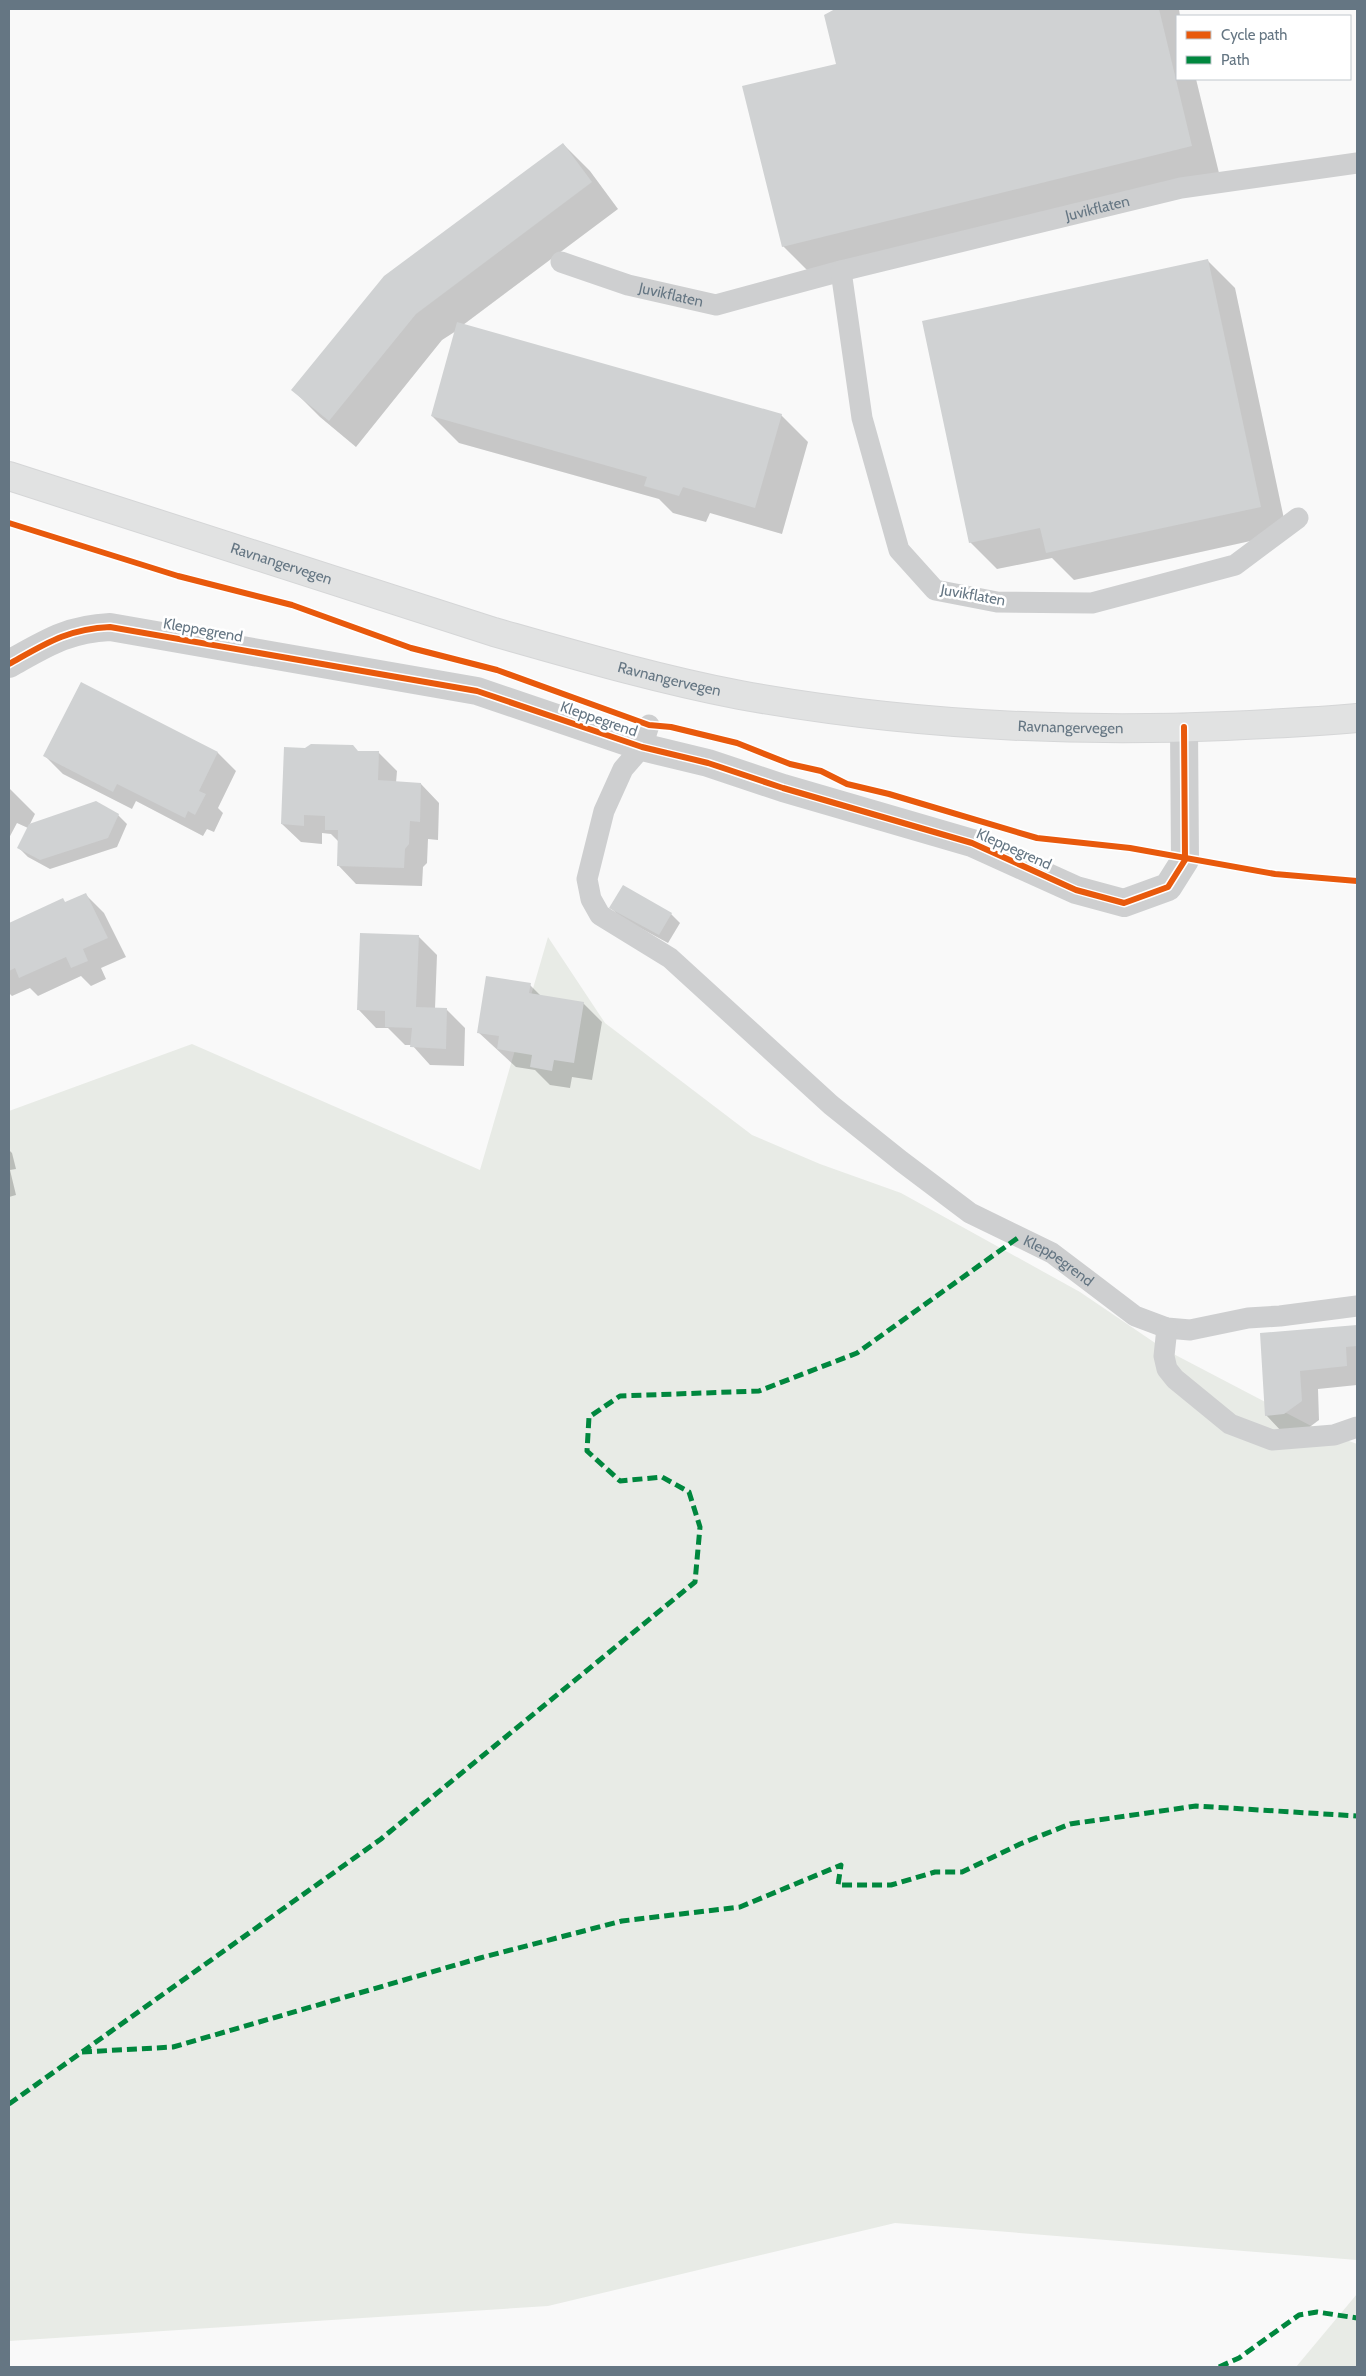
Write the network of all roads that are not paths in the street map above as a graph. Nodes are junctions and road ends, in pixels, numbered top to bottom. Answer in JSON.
{"nodes":[{"id":1,"x":1357,"y":163,"type":"edge"},
{"id":2,"x":561,"y":262,"type":"dead end"},
{"id":3,"x":841,"y":272,"type":"junction"},
{"id":4,"x":9,"y":476,"type":"edge"},
{"id":5,"x":1298,"y":518,"type":"dead end"},
{"id":6,"x":9,"y":664,"type":"edge"},
{"id":7,"x":1357,"y":718,"type":"edge"},
{"id":8,"x":1184,"y":727,"type":"junction"},
{"id":9,"x":645,"y":736,"type":"junction"},
{"id":10,"x":1357,"y":1306,"type":"edge"},
{"id":11,"x":1167,"y":1328,"type":"junction"},
{"id":12,"x":1357,"y":1427,"type":"edge"}],
"edges":[{"from":1,"to":3,"type":"lane","name":"Juvikflaten"},
{"from":2,"to":3,"type":"lane","name":"Juvikflaten"},
{"from":3,"to":5,"type":"lane","name":"Juvikflaten"},
{"from":4,"to":8,"type":"main road","name":"Ravnangervegen"},
{"from":6,"to":9,"type":"street","name":"Kleppegrend"},
{"from":7,"to":8,"type":"main road","name":"Ravnangervegen"},
{"from":8,"to":9,"type":"street","name":"Kleppegrend"},
{"from":9,"to":11,"type":"lane","name":"Kleppegrend"},
{"from":10,"to":11,"type":"lane","name":"Kleppegrend"},
{"from":11,"to":12,"type":"lane"}]}
